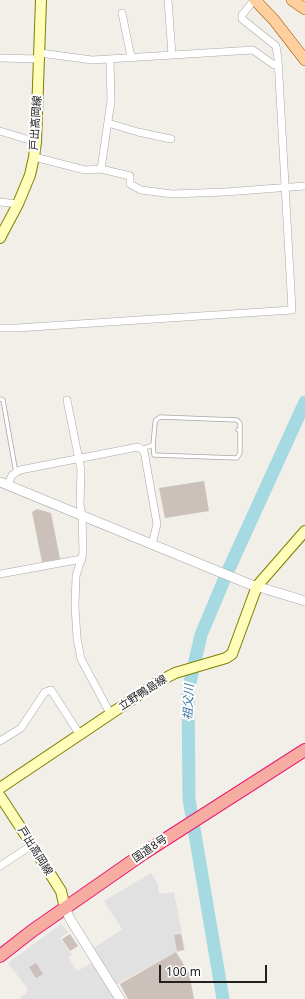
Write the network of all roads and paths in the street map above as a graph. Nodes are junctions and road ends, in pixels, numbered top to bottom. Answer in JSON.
{"nodes":[{"id":1,"x":41,"y":0,"type":"edge"},
{"id":2,"x":168,"y":0,"type":"edge"},
{"id":3,"x":255,"y":0,"type":"edge"},
{"id":4,"x":292,"y":0,"type":"edge"},
{"id":5,"x":305,"y":9,"type":"edge"},
{"id":6,"x":122,"y":13,"type":"dead end"},
{"id":7,"x":172,"y":55,"type":"junction"},
{"id":8,"x":40,"y":56,"type":"junction"},
{"id":9,"x":131,"y":57,"type":"junction"},
{"id":10,"x":0,"y":58,"type":"edge"},
{"id":11,"x":110,"y":59,"type":"junction"},
{"id":12,"x":305,"y":60,"type":"edge"},
{"id":13,"x":278,"y":65,"type":"junction"},
{"id":14,"x":108,"y":123,"type":"junction"},
{"id":15,"x":0,"y":131,"type":"edge"},
{"id":16,"x":171,"y":139,"type":"dead end"},
{"id":17,"x":36,"y":142,"type":"junction"},
{"id":18,"x":34,"y":158,"type":"junction"},
{"id":19,"x":101,"y":169,"type":"junction"},
{"id":20,"x":305,"y":186,"type":"edge"},
{"id":21,"x":286,"y":187,"type":"junction"},
{"id":22,"x":0,"y":202,"type":"edge"},
{"id":23,"x":18,"y":204,"type":"junction"},
{"id":24,"x":0,"y":238,"type":"edge"},
{"id":25,"x":0,"y":328,"type":"edge"},
{"id":26,"x":0,"y":400,"type":"edge"},
{"id":27,"x":67,"y":400,"type":"dead end"},
{"id":28,"x":12,"y":419,"type":"dead end"},
{"id":29,"x":6,"y":420,"type":"junction"},
{"id":30,"x":152,"y":445,"type":"junction"},
{"id":31,"x":142,"y":449,"type":"junction"},
{"id":32,"x":79,"y":459,"type":"junction"},
{"id":33,"x":16,"y":473,"type":"junction"},
{"id":34,"x":4,"y":484,"type":"edge"},
{"id":35,"x":82,"y":516,"type":"junction"},
{"id":36,"x":305,"y":531,"type":"edge"},
{"id":37,"x":152,"y":544,"type":"junction"},
{"id":38,"x":82,"y":559,"type":"junction"},
{"id":39,"x":0,"y":574,"type":"edge"},
{"id":40,"x":253,"y":585,"type":"junction"},
{"id":41,"x":305,"y":601,"type":"edge"},
{"id":42,"x":111,"y":714,"type":"junction"},
{"id":43,"x":80,"y":735,"type":"junction"},
{"id":44,"x":0,"y":741,"type":"edge"},
{"id":45,"x":305,"y":750,"type":"edge"},
{"id":46,"x":0,"y":788,"type":"edge"},
{"id":47,"x":0,"y":796,"type":"edge"},
{"id":48,"x":32,"y":845,"type":"junction"},
{"id":49,"x":0,"y":866,"type":"edge"},
{"id":50,"x":66,"y":908,"type":"junction"},
{"id":51,"x":0,"y":956,"type":"edge"},
{"id":52,"x":120,"y":999,"type":"edge"}],
"edges":[{"from":1,"to":8,"type":"main road","name":"戸出高岡線"},
{"from":2,"to":7,"type":"street"},
{"from":3,"to":12,"type":"main road"},
{"from":3,"to":13,"type":"street"},
{"from":4,"to":5,"type":"main road"},
{"from":6,"to":9,"type":"street"},
{"from":7,"to":9,"type":"street"},
{"from":7,"to":13,"type":"street"},
{"from":8,"to":10,"type":"street"},
{"from":8,"to":11,"type":"street"},
{"from":8,"to":17,"type":"main road","name":"戸出高岡線"},
{"from":9,"to":11,"type":"street"},
{"from":11,"to":14,"type":"street"},
{"from":13,"to":21,"type":"street"},
{"from":14,"to":16,"type":"street"},
{"from":14,"to":19,"type":"street"},
{"from":15,"to":17,"type":"street"},
{"from":17,"to":18,"type":"main road","name":"戸出高岡線"},
{"from":18,"to":19,"type":"street"},
{"from":18,"to":23,"type":"main road","name":"戸出高岡線"},
{"from":19,"to":21,"type":"street"},
{"from":20,"to":21,"type":"street"},
{"from":21,"to":25,"type":"street"},
{"from":22,"to":23,"type":"street"},
{"from":23,"to":24,"type":"main road","name":"戸出高岡線"},
{"from":26,"to":29,"type":"lane"},
{"from":27,"to":32,"type":"street"},
{"from":28,"to":29,"type":"lane"},
{"from":29,"to":33,"type":"lane"},
{"from":30,"to":30,"type":"lane"},
{"from":30,"to":31,"type":"lane"},
{"from":31,"to":32,"type":"street"},
{"from":31,"to":37,"type":"street"},
{"from":32,"to":33,"type":"street"},
{"from":32,"to":35,"type":"street"},
{"from":33,"to":34,"type":"street"},
{"from":34,"to":35,"type":"street"},
{"from":35,"to":37,"type":"street"},
{"from":35,"to":38,"type":"street"},
{"from":36,"to":40,"type":"main road","name":"立野鴨島線"},
{"from":37,"to":40,"type":"street"},
{"from":38,"to":39,"type":"street"},
{"from":38,"to":42,"type":"street"},
{"from":40,"to":41,"type":"street"},
{"from":40,"to":42,"type":"main road","name":"立野鴨島線"},
{"from":42,"to":43,"type":"main road","name":"立野鴨島線"},
{"from":43,"to":44,"type":"street"},
{"from":43,"to":46,"type":"main road","name":"立野鴨島線"},
{"from":45,"to":50,"type":"highway","name":"国道8号"},
{"from":47,"to":48,"type":"main road","name":"戸出高岡線"},
{"from":48,"to":49,"type":"street"},
{"from":48,"to":50,"type":"main road","name":"戸出高岡線"},
{"from":50,"to":51,"type":"highway","name":"国道8号"},
{"from":50,"to":52,"type":"street"}]}
